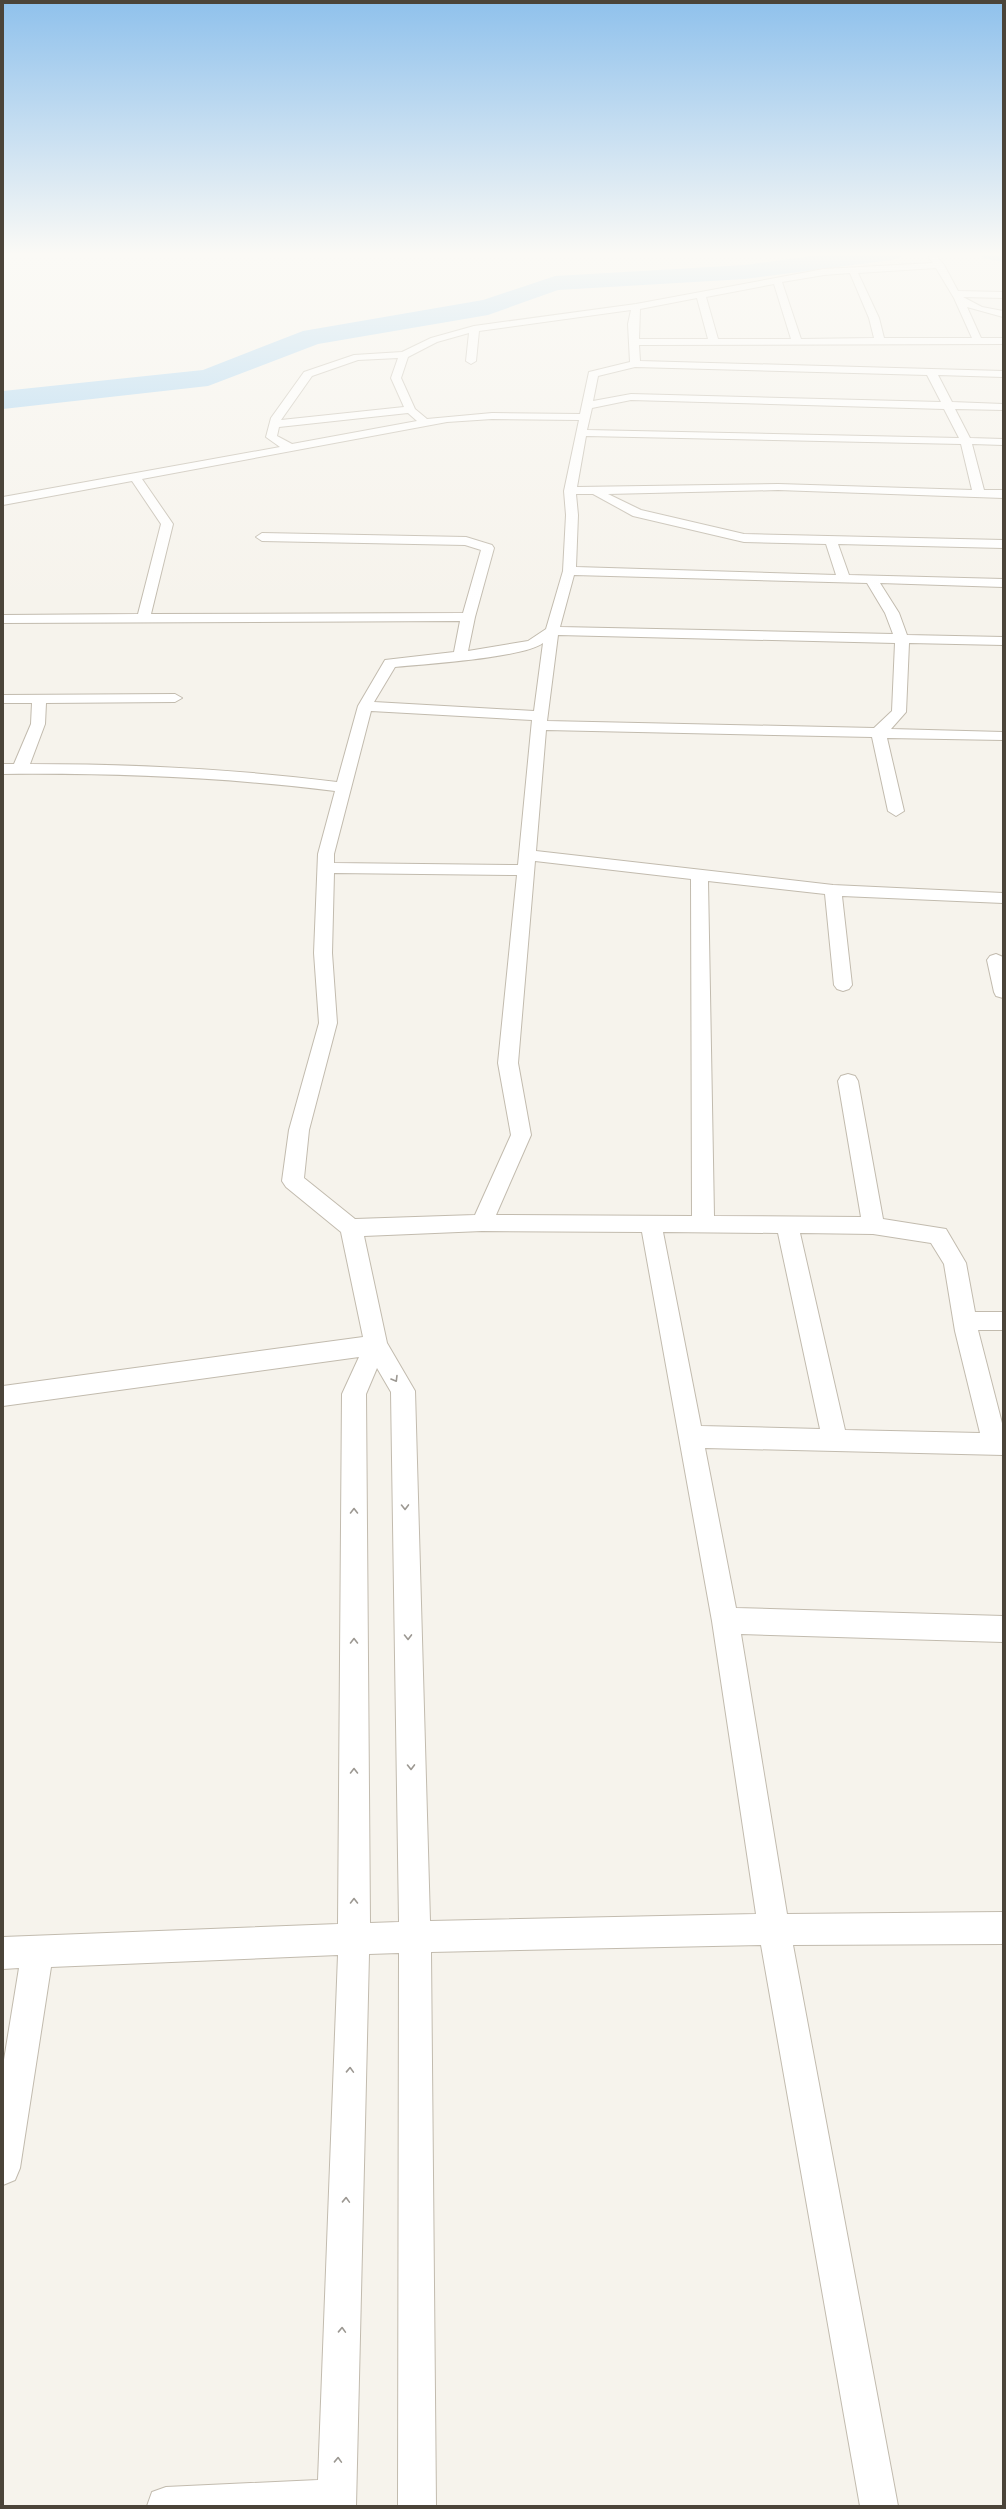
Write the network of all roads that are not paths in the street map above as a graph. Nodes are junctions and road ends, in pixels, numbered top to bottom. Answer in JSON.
{"nodes":[{"id":1,"x":319,"y":370,"type":"edge"},
{"id":2,"x":399,"y":370,"type":"edge"},
{"id":3,"x":609,"y":370,"type":"edge"},
{"id":4,"x":860,"y":370,"type":"edge"},
{"id":5,"x":931,"y":372,"type":"junction"},
{"id":6,"x":1003,"y":374,"type":"edge"},
{"id":7,"x":948,"y":405,"type":"junction"},
{"id":8,"x":1003,"y":407,"type":"edge"},
{"id":9,"x":410,"y":410,"type":"junction"},
{"id":10,"x":586,"y":411,"type":"junction"},
{"id":11,"x":425,"y":423,"type":"junction"},
{"id":12,"x":274,"y":424,"type":"junction"},
{"id":13,"x":581,"y":433,"type":"junction"},
{"id":14,"x":966,"y":441,"type":"junction"},
{"id":15,"x":1003,"y":442,"type":"edge"},
{"id":16,"x":290,"y":448,"type":"junction"},
{"id":17,"x":135,"y":477,"type":"junction"},
{"id":18,"x":570,"y":491,"type":"junction"},
{"id":19,"x":596,"y":492,"type":"junction"},
{"id":20,"x":978,"y":494,"type":"junction"},
{"id":21,"x":1003,"y":494,"type":"edge"},
{"id":22,"x":3,"y":501,"type":"edge"},
{"id":23,"x":262,"y":537,"type":"dead end"},
{"id":24,"x":831,"y":540,"type":"junction"},
{"id":25,"x":1003,"y":544,"type":"edge"},
{"id":26,"x":569,"y":571,"type":"junction"},
{"id":27,"x":844,"y":579,"type":"junction"},
{"id":28,"x":871,"y":580,"type":"junction"},
{"id":29,"x":891,"y":581,"type":"junction"},
{"id":30,"x":1003,"y":583,"type":"edge"},
{"id":31,"x":898,"y":594,"type":"dead end"},
{"id":32,"x":144,"y":617,"type":"junction"},
{"id":33,"x":468,"y":617,"type":"junction"},
{"id":34,"x":3,"y":619,"type":"edge"},
{"id":35,"x":914,"y":626,"type":"dead end"},
{"id":36,"x":552,"y":631,"type":"junction"},
{"id":37,"x":902,"y":639,"type":"junction"},
{"id":38,"x":920,"y":639,"type":"junction"},
{"id":39,"x":1003,"y":641,"type":"edge"},
{"id":40,"x":460,"y":656,"type":"junction"},
{"id":41,"x":39,"y":698,"type":"junction"},
{"id":42,"x":175,"y":698,"type":"dead end"},
{"id":43,"x":3,"y":699,"type":"edge"},
{"id":44,"x":365,"y":706,"type":"junction"},
{"id":45,"x":540,"y":721,"type":"junction"},
{"id":46,"x":878,"y":733,"type":"junction"},
{"id":47,"x":1003,"y":736,"type":"edge"},
{"id":48,"x":3,"y":769,"type":"edge"},
{"id":49,"x":20,"y":769,"type":"junction"},
{"id":50,"x":344,"y":788,"type":"junction"},
{"id":51,"x":896,"y":811,"type":"dead end"},
{"id":52,"x":526,"y":863,"type":"junction"},
{"id":53,"x":326,"y":868,"type":"junction"},
{"id":54,"x":699,"y":875,"type":"junction"},
{"id":55,"x":833,"y":890,"type":"junction"},
{"id":56,"x":1003,"y":898,"type":"edge"},
{"id":57,"x":996,"y":960,"type":"dead end"},
{"id":58,"x":843,"y":985,"type":"dead end"},
{"id":59,"x":1003,"y":991,"type":"edge"},
{"id":60,"x":848,"y":1081,"type":"dead end"},
{"id":61,"x":482,"y":1223,"type":"junction"},
{"id":62,"x":651,"y":1224,"type":"junction"},
{"id":63,"x":703,"y":1224,"type":"junction"},
{"id":64,"x":787,"y":1225,"type":"junction"},
{"id":65,"x":873,"y":1226,"type":"junction"},
{"id":66,"x":351,"y":1228,"type":"junction"},
{"id":67,"x":965,"y":1321,"type":"junction"},
{"id":68,"x":1003,"y":1321,"type":"edge"},
{"id":69,"x":376,"y":1345,"type":"junction"},
{"id":70,"x":3,"y":1396,"type":"edge"},
{"id":71,"x":690,"y":1437,"type":"junction"},
{"id":72,"x":835,"y":1440,"type":"junction"},
{"id":73,"x":999,"y":1444,"type":"edge"},
{"id":74,"x":724,"y":1621,"type":"junction"},
{"id":75,"x":1003,"y":1629,"type":"edge"},
{"id":76,"x":774,"y":1928,"type":"junction"},
{"id":77,"x":1003,"y":1928,"type":"edge"},
{"id":78,"x":415,"y":1935,"type":"junction"},
{"id":79,"x":354,"y":1940,"type":"junction"},
{"id":80,"x":38,"y":1951,"type":"junction"},
{"id":81,"x":3,"y":1953,"type":"edge"},
{"id":82,"x":3,"y":2168,"type":"edge"},
{"id":83,"x":337,"y":2502,"type":"edge"},
{"id":84,"x":166,"y":2506,"type":"edge"},
{"id":85,"x":417,"y":2506,"type":"edge"},
{"id":86,"x":879,"y":2506,"type":"edge"}],
"edges":[{"from":1,"to":12,"type":"street"},
{"from":2,"to":9,"type":"street"},
{"from":3,"to":10,"type":"street"},
{"from":4,"to":5,"type":"street"},
{"from":5,"to":6,"type":"street"},
{"from":5,"to":7,"type":"street"},
{"from":7,"to":8,"type":"street"},
{"from":7,"to":10,"type":"street"},
{"from":7,"to":14,"type":"street"},
{"from":9,"to":11,"type":"street"},
{"from":9,"to":12,"type":"street"},
{"from":10,"to":11,"type":"street"},
{"from":10,"to":13,"type":"street"},
{"from":11,"to":16,"type":"street"},
{"from":12,"to":16,"type":"street"},
{"from":13,"to":14,"type":"street"},
{"from":13,"to":18,"type":"street"},
{"from":14,"to":15,"type":"street"},
{"from":14,"to":20,"type":"street"},
{"from":16,"to":17,"type":"street"},
{"from":17,"to":22,"type":"street"},
{"from":17,"to":32,"type":"street"},
{"from":18,"to":19,"type":"street"},
{"from":18,"to":26,"type":"street"},
{"from":19,"to":20,"type":"street"},
{"from":19,"to":24,"type":"street"},
{"from":20,"to":21,"type":"street"},
{"from":23,"to":33,"type":"street"},
{"from":24,"to":25,"type":"street"},
{"from":24,"to":27,"type":"street"},
{"from":26,"to":27,"type":"street"},
{"from":26,"to":36,"type":"street"},
{"from":27,"to":28,"type":"street"},
{"from":28,"to":29,"type":"street"},
{"from":28,"to":37,"type":"street"},
{"from":29,"to":30,"type":"street"},
{"from":29,"to":31,"type":"street"},
{"from":32,"to":33,"type":"street"},
{"from":32,"to":34,"type":"street"},
{"from":33,"to":40,"type":"street"},
{"from":35,"to":38,"type":"street"},
{"from":36,"to":37,"type":"street"},
{"from":36,"to":40,"type":"street"},
{"from":36,"to":45,"type":"street"},
{"from":37,"to":38,"type":"street"},
{"from":37,"to":46,"type":"street"},
{"from":38,"to":39,"type":"street"},
{"from":40,"to":44,"type":"street"},
{"from":41,"to":42,"type":"street"},
{"from":41,"to":43,"type":"street"},
{"from":41,"to":49,"type":"street"},
{"from":44,"to":45,"type":"street"},
{"from":44,"to":50,"type":"street"},
{"from":45,"to":46,"type":"street"},
{"from":45,"to":52,"type":"street"},
{"from":46,"to":47,"type":"street"},
{"from":46,"to":51,"type":"street"},
{"from":48,"to":49,"type":"street"},
{"from":49,"to":50,"type":"street"},
{"from":50,"to":53,"type":"street"},
{"from":52,"to":53,"type":"street"},
{"from":52,"to":54,"type":"street"},
{"from":52,"to":61,"type":"street"},
{"from":53,"to":66,"type":"street"},
{"from":54,"to":55,"type":"street"},
{"from":54,"to":63,"type":"street"},
{"from":55,"to":56,"type":"street"},
{"from":55,"to":58,"type":"street"},
{"from":57,"to":59,"type":"street"},
{"from":60,"to":65,"type":"street"},
{"from":61,"to":62,"type":"street"},
{"from":61,"to":66,"type":"street"},
{"from":62,"to":63,"type":"street"},
{"from":62,"to":71,"type":"street"},
{"from":63,"to":64,"type":"street"},
{"from":64,"to":65,"type":"street"},
{"from":64,"to":72,"type":"street"},
{"from":65,"to":67,"type":"street"},
{"from":66,"to":69,"type":"street"},
{"from":67,"to":68,"type":"street"},
{"from":67,"to":73,"type":"street"},
{"from":69,"to":70,"type":"street"},
{"from":69,"to":78,"type":"street","one_way":true},
{"from":79,"to":69,"type":"street","one_way":true},
{"from":71,"to":72,"type":"street"},
{"from":71,"to":74,"type":"street"},
{"from":72,"to":73,"type":"street"},
{"from":74,"to":75,"type":"street"},
{"from":74,"to":76,"type":"street"},
{"from":76,"to":77,"type":"street"},
{"from":76,"to":78,"type":"street"},
{"from":76,"to":86,"type":"street"},
{"from":78,"to":79,"type":"street"},
{"from":78,"to":85,"type":"street"},
{"from":79,"to":80,"type":"street"},
{"from":83,"to":79,"type":"street","one_way":true},
{"from":80,"to":81,"type":"street"},
{"from":80,"to":82,"type":"street"},
{"from":83,"to":84,"type":"street"}]}
